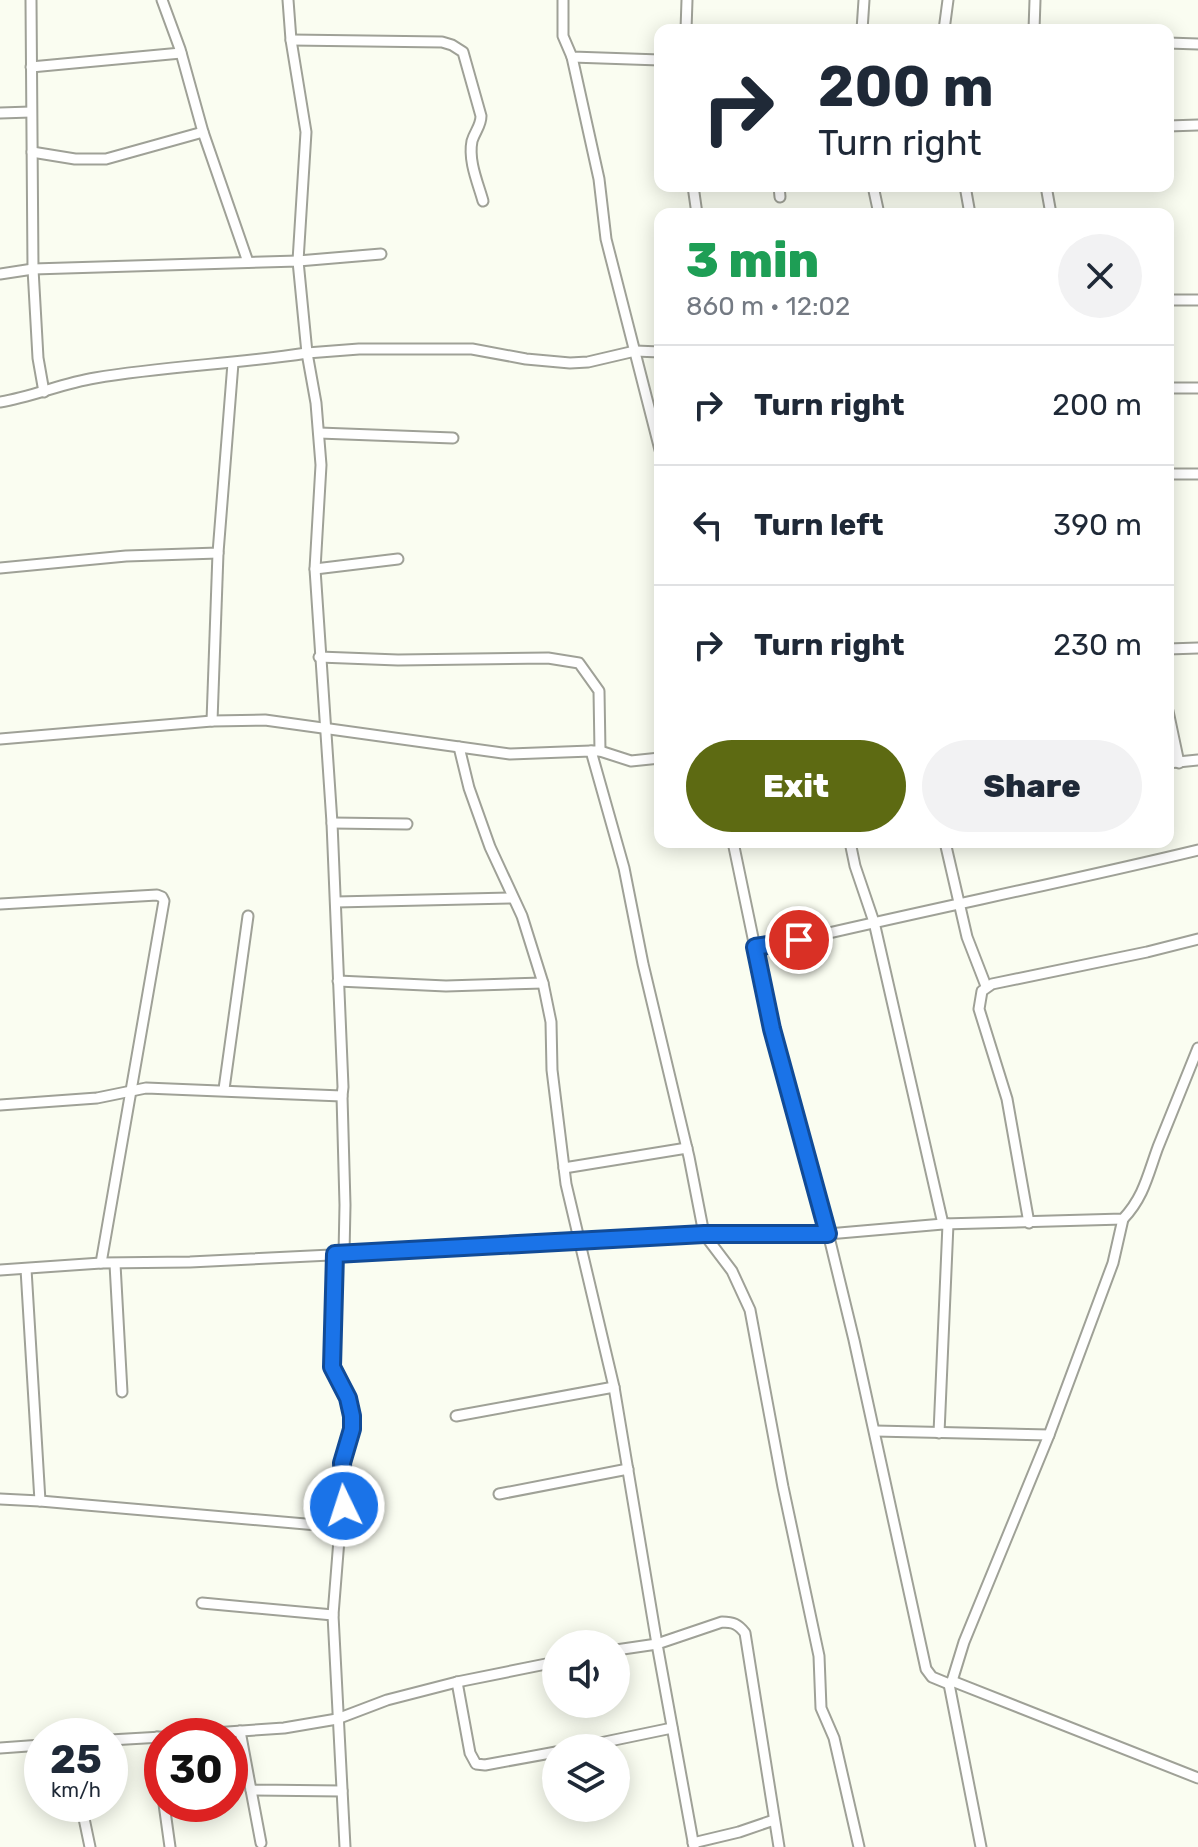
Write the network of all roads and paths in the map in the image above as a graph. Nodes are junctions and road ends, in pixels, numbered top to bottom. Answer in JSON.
{"nodes":[{"id":1,"x":31,"y":0,"type":"edge"},
{"id":2,"x":162,"y":0,"type":"edge"},
{"id":3,"x":288,"y":0,"type":"edge"},
{"id":4,"x":563,"y":0,"type":"edge"},
{"id":5,"x":687,"y":0,"type":"edge"},
{"id":6,"x":864,"y":0,"type":"edge"},
{"id":7,"x":948,"y":0,"type":"edge"},
{"id":8,"x":1035,"y":0,"type":"edge"},
{"id":9,"x":686,"y":24,"type":"edge"},
{"id":10,"x":862,"y":24,"type":"edge"},
{"id":11,"x":945,"y":24,"type":"edge"},
{"id":12,"x":1034,"y":24,"type":"edge"},
{"id":13,"x":291,"y":40,"type":"junction"},
{"id":14,"x":1174,"y":43,"type":"edge"},
{"id":15,"x":1198,"y":44,"type":"edge"},
{"id":16,"x":181,"y":53,"type":"junction"},
{"id":17,"x":572,"y":57,"type":"junction"},
{"id":18,"x":654,"y":60,"type":"edge"},
{"id":19,"x":31,"y":67,"type":"junction"},
{"id":20,"x":31,"y":112,"type":"junction"},
{"id":21,"x":0,"y":113,"type":"edge"},
{"id":22,"x":1198,"y":125,"type":"edge"},
{"id":23,"x":1174,"y":126,"type":"edge"},
{"id":24,"x":203,"y":132,"type":"junction"},
{"id":25,"x":32,"y":152,"type":"junction"},
{"id":26,"x":483,"y":201,"type":"dead end"},
{"id":27,"x":381,"y":254,"type":"dead end"},
{"id":28,"x":298,"y":261,"type":"junction"},
{"id":29,"x":248,"y":262,"type":"junction"},
{"id":30,"x":33,"y":269,"type":"junction"},
{"id":31,"x":0,"y":274,"type":"edge"},
{"id":32,"x":1174,"y":300,"type":"edge"},
{"id":33,"x":1198,"y":300,"type":"edge"},
{"id":34,"x":635,"y":351,"type":"junction"},
{"id":35,"x":654,"y":352,"type":"edge"},
{"id":36,"x":307,"y":353,"type":"junction"},
{"id":37,"x":233,"y":363,"type":"junction"},
{"id":38,"x":1174,"y":388,"type":"edge"},
{"id":39,"x":1198,"y":388,"type":"edge"},
{"id":40,"x":44,"y":392,"type":"junction"},
{"id":41,"x":0,"y":402,"type":"edge"},
{"id":42,"x":654,"y":426,"type":"edge"},
{"id":43,"x":319,"y":433,"type":"junction"},
{"id":44,"x":453,"y":438,"type":"dead end"},
{"id":45,"x":1174,"y":474,"type":"edge"},
{"id":46,"x":1198,"y":474,"type":"edge"},
{"id":47,"x":218,"y":553,"type":"junction"},
{"id":48,"x":398,"y":559,"type":"dead end"},
{"id":49,"x":0,"y":568,"type":"edge"},
{"id":50,"x":315,"y":569,"type":"junction"},
{"id":51,"x":1198,"y":648,"type":"edge"},
{"id":52,"x":1174,"y":649,"type":"edge"},
{"id":53,"x":319,"y":657,"type":"junction"},
{"id":54,"x":212,"y":721,"type":"junction"},
{"id":55,"x":324,"y":727,"type":"junction"},
{"id":56,"x":0,"y":739,"type":"edge"},
{"id":57,"x":459,"y":747,"type":"junction"},
{"id":58,"x":596,"y":751,"type":"junction"},
{"id":59,"x":654,"y":759,"type":"edge"},
{"id":60,"x":1198,"y":760,"type":"edge"},
{"id":61,"x":1174,"y":763,"type":"edge"},
{"id":62,"x":332,"y":823,"type":"junction"},
{"id":63,"x":407,"y":824,"type":"dead end"},
{"id":64,"x":734,"y":848,"type":"edge"},
{"id":65,"x":851,"y":848,"type":"edge"},
{"id":66,"x":946,"y":848,"type":"edge"},
{"id":67,"x":1198,"y":850,"type":"edge"},
{"id":68,"x":513,"y":898,"type":"junction"},
{"id":69,"x":336,"y":902,"type":"junction"},
{"id":70,"x":959,"y":903,"type":"junction"},
{"id":71,"x":0,"y":904,"type":"edge"},
{"id":72,"x":248,"y":916,"type":"dead end"},
{"id":73,"x":874,"y":922,"type":"junction"},
{"id":74,"x":1198,"y":939,"type":"edge"},
{"id":75,"x":755,"y":947,"type":"junction"},
{"id":76,"x":338,"y":981,"type":"junction"},
{"id":77,"x":543,"y":983,"type":"junction"},
{"id":78,"x":986,"y":986,"type":"junction"},
{"id":79,"x":1198,"y":1048,"type":"edge"},
{"id":80,"x":224,"y":1089,"type":"junction"},
{"id":81,"x":130,"y":1092,"type":"junction"},
{"id":82,"x":342,"y":1096,"type":"junction"},
{"id":83,"x":0,"y":1105,"type":"edge"},
{"id":84,"x":687,"y":1148,"type":"junction"},
{"id":85,"x":564,"y":1168,"type":"junction"},
{"id":86,"x":1123,"y":1219,"type":"junction"},
{"id":87,"x":1029,"y":1223,"type":"junction"},
{"id":88,"x":945,"y":1224,"type":"junction"},
{"id":89,"x":704,"y":1234,"type":"junction"},
{"id":90,"x":828,"y":1234,"type":"junction"},
{"id":91,"x":581,"y":1241,"type":"junction"},
{"id":92,"x":339,"y":1254,"type":"junction"},
{"id":93,"x":101,"y":1263,"type":"junction"},
{"id":94,"x":115,"y":1264,"type":"junction"},
{"id":95,"x":26,"y":1269,"type":"junction"},
{"id":96,"x":0,"y":1270,"type":"edge"},
{"id":97,"x":614,"y":1387,"type":"junction"},
{"id":98,"x":122,"y":1392,"type":"dead end"},
{"id":99,"x":456,"y":1416,"type":"dead end"},
{"id":100,"x":875,"y":1431,"type":"junction"},
{"id":101,"x":939,"y":1433,"type":"junction"},
{"id":102,"x":1049,"y":1435,"type":"junction"},
{"id":103,"x":628,"y":1469,"type":"junction"},
{"id":104,"x":499,"y":1494,"type":"dead end"},
{"id":105,"x":0,"y":1499,"type":"edge"},
{"id":106,"x":40,"y":1501,"type":"junction"},
{"id":107,"x":340,"y":1527,"type":"junction"},
{"id":108,"x":202,"y":1603,"type":"dead end"},
{"id":109,"x":333,"y":1615,"type":"junction"},
{"id":110,"x":657,"y":1644,"type":"junction"},
{"id":111,"x":630,"y":1648,"type":"edge"},
{"id":112,"x":542,"y":1665,"type":"edge"},
{"id":113,"x":457,"y":1682,"type":"junction"},
{"id":114,"x":951,"y":1682,"type":"junction"},
{"id":115,"x":337,"y":1719,"type":"junction"},
{"id":116,"x":672,"y":1728,"type":"junction"},
{"id":117,"x":248,"y":1730,"type":"edge"},
{"id":118,"x":630,"y":1737,"type":"edge"},
{"id":119,"x":24,"y":1746,"type":"edge"},
{"id":120,"x":0,"y":1748,"type":"edge"},
{"id":121,"x":542,"y":1755,"type":"edge"},
{"id":122,"x":248,"y":1774,"type":"edge"},
{"id":123,"x":1198,"y":1778,"type":"edge"},
{"id":124,"x":251,"y":1790,"type":"junction"},
{"id":125,"x":342,"y":1791,"type":"junction"},
{"id":126,"x":774,"y":1820,"type":"junction"},
{"id":127,"x":85,"y":1822,"type":"edge"},
{"id":128,"x":167,"y":1822,"type":"edge"},
{"id":129,"x":261,"y":1843,"type":"dead end"},
{"id":130,"x":694,"y":1845,"type":"edge"},
{"id":131,"x":90,"y":1847,"type":"edge"},
{"id":132,"x":170,"y":1847,"type":"edge"},
{"id":133,"x":345,"y":1847,"type":"edge"},
{"id":134,"x":779,"y":1847,"type":"edge"},
{"id":135,"x":859,"y":1847,"type":"edge"},
{"id":136,"x":981,"y":1847,"type":"edge"}],
"edges":[{"from":1,"to":19,"type":"street"},
{"from":2,"to":16,"type":"street"},
{"from":3,"to":13,"type":"street"},
{"from":4,"to":17,"type":"street"},
{"from":5,"to":9,"type":"street"},
{"from":6,"to":10,"type":"street"},
{"from":7,"to":11,"type":"street"},
{"from":8,"to":12,"type":"street"},
{"from":13,"to":26,"type":"street"},
{"from":13,"to":28,"type":"street"},
{"from":14,"to":15,"type":"street"},
{"from":16,"to":19,"type":"street"},
{"from":16,"to":24,"type":"street"},
{"from":17,"to":18,"type":"street"},
{"from":17,"to":34,"type":"street"},
{"from":19,"to":20,"type":"street"},
{"from":20,"to":21,"type":"street"},
{"from":20,"to":25,"type":"street"},
{"from":22,"to":23,"type":"street"},
{"from":24,"to":25,"type":"street"},
{"from":24,"to":29,"type":"street"},
{"from":25,"to":30,"type":"street"},
{"from":27,"to":28,"type":"street"},
{"from":28,"to":29,"type":"street"},
{"from":28,"to":36,"type":"street"},
{"from":29,"to":30,"type":"street"},
{"from":30,"to":31,"type":"street"},
{"from":30,"to":40,"type":"street"},
{"from":32,"to":33,"type":"street"},
{"from":34,"to":35,"type":"street"},
{"from":34,"to":36,"type":"street"},
{"from":34,"to":42,"type":"street"},
{"from":36,"to":37,"type":"street"},
{"from":36,"to":43,"type":"street"},
{"from":37,"to":40,"type":"street"},
{"from":37,"to":47,"type":"street"},
{"from":38,"to":39,"type":"street"},
{"from":40,"to":41,"type":"street"},
{"from":43,"to":44,"type":"street"},
{"from":43,"to":50,"type":"street"},
{"from":45,"to":46,"type":"street"},
{"from":47,"to":49,"type":"street"},
{"from":47,"to":54,"type":"street"},
{"from":48,"to":50,"type":"street"},
{"from":50,"to":53,"type":"street"},
{"from":51,"to":52,"type":"street"},
{"from":53,"to":55,"type":"street"},
{"from":53,"to":58,"type":"street"},
{"from":54,"to":55,"type":"street"},
{"from":54,"to":56,"type":"street"},
{"from":55,"to":57,"type":"street"},
{"from":55,"to":62,"type":"street"},
{"from":57,"to":58,"type":"street"},
{"from":57,"to":68,"type":"street"},
{"from":58,"to":59,"type":"street"},
{"from":58,"to":84,"type":"street"},
{"from":60,"to":61,"type":"street"},
{"from":62,"to":63,"type":"street"},
{"from":62,"to":69,"type":"street"},
{"from":64,"to":75,"type":"street"},
{"from":65,"to":73,"type":"street"},
{"from":66,"to":70,"type":"street"},
{"from":67,"to":70,"type":"street"},
{"from":68,"to":69,"type":"street"},
{"from":68,"to":77,"type":"street"},
{"from":69,"to":76,"type":"street"},
{"from":70,"to":73,"type":"street"},
{"from":70,"to":78,"type":"street"},
{"from":71,"to":81,"type":"street"},
{"from":72,"to":80,"type":"street"},
{"from":73,"to":75,"type":"street"},
{"from":73,"to":88,"type":"street"},
{"from":74,"to":78,"type":"street"},
{"from":75,"to":90,"type":"street"},
{"from":76,"to":77,"type":"street"},
{"from":76,"to":82,"type":"street"},
{"from":77,"to":85,"type":"street"},
{"from":78,"to":87,"type":"street"},
{"from":79,"to":86,"type":"street"},
{"from":80,"to":81,"type":"street"},
{"from":80,"to":82,"type":"street"},
{"from":81,"to":83,"type":"street"},
{"from":81,"to":93,"type":"street"},
{"from":82,"to":92,"type":"street"},
{"from":84,"to":85,"type":"street"},
{"from":84,"to":89,"type":"street"},
{"from":85,"to":91,"type":"street"},
{"from":86,"to":87,"type":"street"},
{"from":86,"to":102,"type":"street"},
{"from":87,"to":88,"type":"street"},
{"from":88,"to":90,"type":"street"},
{"from":88,"to":101,"type":"street"},
{"from":89,"to":90,"type":"street"},
{"from":89,"to":91,"type":"street"},
{"from":89,"to":135,"type":"street"},
{"from":90,"to":100,"type":"street"},
{"from":91,"to":92,"type":"street"},
{"from":91,"to":97,"type":"street"},
{"from":92,"to":94,"type":"street"},
{"from":92,"to":107,"type":"street"},
{"from":93,"to":94,"type":"street"},
{"from":93,"to":95,"type":"street"},
{"from":94,"to":98,"type":"street"},
{"from":95,"to":96,"type":"street"},
{"from":95,"to":106,"type":"street"},
{"from":97,"to":99,"type":"street"},
{"from":97,"to":103,"type":"street"},
{"from":100,"to":101,"type":"street"},
{"from":100,"to":114,"type":"street"},
{"from":101,"to":102,"type":"street"},
{"from":102,"to":114,"type":"street"},
{"from":103,"to":104,"type":"street"},
{"from":103,"to":110,"type":"street"},
{"from":105,"to":106,"type":"street"},
{"from":106,"to":107,"type":"street"},
{"from":107,"to":109,"type":"street"},
{"from":108,"to":109,"type":"street"},
{"from":109,"to":115,"type":"street"},
{"from":110,"to":111,"type":"street"},
{"from":110,"to":116,"type":"street"},
{"from":110,"to":126,"type":"street"},
{"from":112,"to":113,"type":"street"},
{"from":113,"to":115,"type":"street"},
{"from":113,"to":121,"type":"street"},
{"from":114,"to":123,"type":"street"},
{"from":114,"to":136,"type":"street"},
{"from":115,"to":117,"type":"street"},
{"from":115,"to":125,"type":"street"},
{"from":116,"to":118,"type":"street"},
{"from":116,"to":130,"type":"street"},
{"from":119,"to":120,"type":"street"},
{"from":122,"to":124,"type":"street"},
{"from":124,"to":125,"type":"street"},
{"from":124,"to":129,"type":"street"},
{"from":125,"to":133,"type":"street"},
{"from":126,"to":130,"type":"street"},
{"from":126,"to":134,"type":"street"},
{"from":127,"to":131,"type":"street"},
{"from":128,"to":132,"type":"street"}]}
